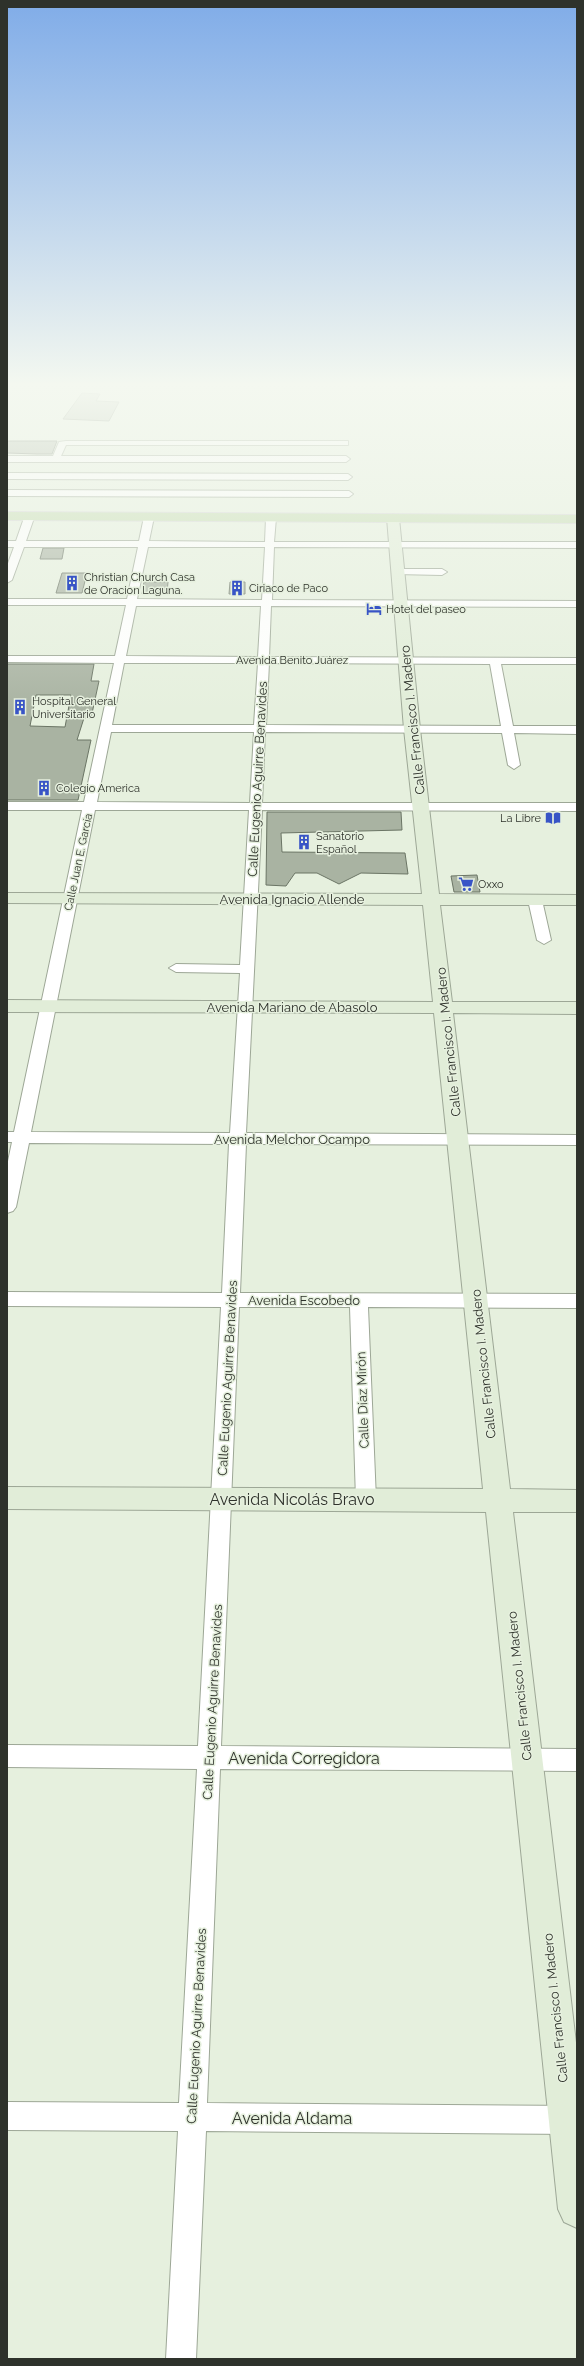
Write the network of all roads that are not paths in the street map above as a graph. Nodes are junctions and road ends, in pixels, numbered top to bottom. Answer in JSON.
{"nodes":[{"id":1,"x":154,"y":491,"type":"edge"},
{"id":2,"x":272,"y":491,"type":"edge"},
{"id":3,"x":7,"y":493,"type":"edge"},
{"id":4,"x":349,"y":494,"type":"dead end"},
{"id":5,"x":151,"y":506,"type":"junction"},
{"id":6,"x":271,"y":506,"type":"junction"},
{"id":7,"x":577,"y":506,"type":"edge"},
{"id":8,"x":546,"y":514,"type":"junction"},
{"id":9,"x":577,"y":514,"type":"edge"},
{"id":10,"x":14,"y":515,"type":"edge"},
{"id":11,"x":76,"y":515,"type":"junction"},
{"id":12,"x":393,"y":518,"type":"junction"},
{"id":13,"x":577,"y":519,"type":"edge"},
{"id":14,"x":7,"y":544,"type":"edge"},
{"id":15,"x":20,"y":544,"type":"junction"},
{"id":16,"x":143,"y":545,"type":"junction"},
{"id":17,"x":269,"y":545,"type":"junction"},
{"id":18,"x":395,"y":545,"type":"junction"},
{"id":19,"x":577,"y":545,"type":"edge"},
{"id":20,"x":398,"y":572,"type":"junction"},
{"id":21,"x":442,"y":572,"type":"dead end"},
{"id":22,"x":7,"y":580,"type":"edge"},
{"id":23,"x":7,"y":602,"type":"edge"},
{"id":24,"x":131,"y":602,"type":"junction"},
{"id":25,"x":266,"y":602,"type":"junction"},
{"id":26,"x":400,"y":603,"type":"junction"},
{"id":27,"x":577,"y":604,"type":"edge"},
{"id":28,"x":7,"y":659,"type":"edge"},
{"id":29,"x":119,"y":659,"type":"junction"},
{"id":30,"x":263,"y":660,"type":"junction"},
{"id":31,"x":406,"y":660,"type":"junction"},
{"id":32,"x":495,"y":661,"type":"junction"},
{"id":33,"x":577,"y":661,"type":"edge"},
{"id":34,"x":105,"y":728,"type":"junction"},
{"id":35,"x":260,"y":728,"type":"junction"},
{"id":36,"x":412,"y":729,"type":"junction"},
{"id":37,"x":508,"y":730,"type":"junction"},
{"id":38,"x":577,"y":730,"type":"edge"},
{"id":39,"x":514,"y":765,"type":"dead end"},
{"id":40,"x":7,"y":806,"type":"edge"},
{"id":41,"x":89,"y":806,"type":"junction"},
{"id":42,"x":256,"y":806,"type":"junction"},
{"id":43,"x":421,"y":806,"type":"junction"},
{"id":44,"x":577,"y":807,"type":"edge"},
{"id":45,"x":7,"y":898,"type":"edge"},
{"id":46,"x":70,"y":898,"type":"junction"},
{"id":47,"x":251,"y":899,"type":"junction"},
{"id":48,"x":431,"y":899,"type":"junction"},
{"id":49,"x":535,"y":900,"type":"junction"},
{"id":50,"x":577,"y":900,"type":"edge"},
{"id":51,"x":544,"y":940,"type":"dead end"},
{"id":52,"x":176,"y":968,"type":"dead end"},
{"id":53,"x":247,"y":969,"type":"junction"},
{"id":54,"x":7,"y":1006,"type":"edge"},
{"id":55,"x":48,"y":1006,"type":"junction"},
{"id":56,"x":245,"y":1007,"type":"junction"},
{"id":57,"x":444,"y":1008,"type":"junction"},
{"id":58,"x":577,"y":1008,"type":"edge"},
{"id":59,"x":14,"y":1138,"type":"edge"},
{"id":60,"x":238,"y":1138,"type":"junction"},
{"id":61,"x":458,"y":1139,"type":"junction"},
{"id":62,"x":577,"y":1140,"type":"edge"},
{"id":63,"x":7,"y":1207,"type":"edge"},
{"id":64,"x":7,"y":1298,"type":"edge"},
{"id":65,"x":230,"y":1299,"type":"junction"},
{"id":66,"x":359,"y":1300,"type":"junction"},
{"id":67,"x":476,"y":1300,"type":"junction"},
{"id":68,"x":577,"y":1301,"type":"edge"},
{"id":69,"x":7,"y":1498,"type":"edge"},
{"id":70,"x":221,"y":1499,"type":"junction"},
{"id":71,"x":366,"y":1500,"type":"junction"},
{"id":72,"x":498,"y":1500,"type":"junction"},
{"id":73,"x":577,"y":1501,"type":"edge"},
{"id":74,"x":7,"y":1756,"type":"edge"},
{"id":75,"x":209,"y":1757,"type":"junction"},
{"id":76,"x":527,"y":1759,"type":"junction"},
{"id":77,"x":577,"y":1760,"type":"edge"},
{"id":78,"x":7,"y":2116,"type":"edge"},
{"id":79,"x":192,"y":2117,"type":"junction"},
{"id":80,"x":572,"y":2120,"type":"edge"},
{"id":81,"x":577,"y":2209,"type":"edge"},
{"id":82,"x":181,"y":2359,"type":"edge"}],
"edges":[{"from":1,"to":5,"type":"street","name":"Calle Juan E. García"},
{"from":2,"to":6,"type":"street","name":"Calle Eugenio Aguirre Benavides"},
{"from":3,"to":5,"type":"street"},
{"from":4,"to":6,"type":"street"},
{"from":5,"to":6,"type":"main road"},
{"from":5,"to":6,"type":"street"},
{"from":5,"to":11,"type":"main road"},
{"from":5,"to":16,"type":"street","name":"Calle Juan E. García"},
{"from":6,"to":8,"type":"main road"},
{"from":6,"to":12,"type":"main road"},
{"from":6,"to":17,"type":"street","name":"Calle Eugenio Aguirre Benavides"},
{"from":7,"to":8,"type":"main road"},
{"from":8,"to":9,"type":"main road"},
{"from":10,"to":11,"type":"street"},
{"from":10,"to":11,"type":"street"},
{"from":10,"to":15,"type":"street"},
{"from":12,"to":13,"type":"main road"},
{"from":12,"to":18,"type":"street","name":"Calle Francisco I. Madero"},
{"from":14,"to":15,"type":"street"},
{"from":15,"to":16,"type":"street"},
{"from":15,"to":22,"type":"street"},
{"from":16,"to":17,"type":"street"},
{"from":16,"to":24,"type":"street","name":"Calle Juan E. García"},
{"from":17,"to":18,"type":"street"},
{"from":17,"to":25,"type":"street","name":"Calle Eugenio Aguirre Benavides"},
{"from":18,"to":19,"type":"street"},
{"from":18,"to":20,"type":"street","name":"Calle Francisco I. Madero"},
{"from":20,"to":21,"type":"street"},
{"from":20,"to":26,"type":"street","name":"Calle Francisco I. Madero"},
{"from":23,"to":24,"type":"street"},
{"from":24,"to":25,"type":"street"},
{"from":24,"to":29,"type":"street","name":"Calle Juan E. García"},
{"from":25,"to":26,"type":"street"},
{"from":25,"to":30,"type":"street","name":"Calle Eugenio Aguirre Benavides"},
{"from":26,"to":27,"type":"street"},
{"from":26,"to":31,"type":"street","name":"Calle Francisco I. Madero"},
{"from":28,"to":29,"type":"street","name":"Avenida Benito Juárez"},
{"from":29,"to":30,"type":"street","name":"Avenida Benito Juárez"},
{"from":29,"to":34,"type":"street","name":"Calle Juan E. García"},
{"from":30,"to":31,"type":"street","name":"Avenida Benito Juárez"},
{"from":30,"to":35,"type":"street","name":"Calle Eugenio Aguirre Benavides"},
{"from":31,"to":32,"type":"street","name":"Avenida Benito Juárez"},
{"from":31,"to":36,"type":"street","name":"Calle Francisco I. Madero"},
{"from":32,"to":33,"type":"street","name":"Avenida Benito Juárez"},
{"from":32,"to":37,"type":"street"},
{"from":34,"to":35,"type":"street"},
{"from":34,"to":41,"type":"street","name":"Calle Juan E. García"},
{"from":35,"to":36,"type":"street"},
{"from":35,"to":42,"type":"street","name":"Calle Eugenio Aguirre Benavides"},
{"from":36,"to":37,"type":"street"},
{"from":36,"to":43,"type":"street","name":"Calle Francisco I. Madero"},
{"from":37,"to":38,"type":"street"},
{"from":37,"to":39,"type":"street"},
{"from":40,"to":41,"type":"street"},
{"from":41,"to":42,"type":"street"},
{"from":41,"to":46,"type":"street","name":"Calle Juan E. García"},
{"from":42,"to":43,"type":"street"},
{"from":42,"to":47,"type":"street","name":"Calle Eugenio Aguirre Benavides"},
{"from":43,"to":44,"type":"street"},
{"from":43,"to":48,"type":"street","name":"Calle Francisco I. Madero"},
{"from":45,"to":46,"type":"street","name":"Avenida Ignacio Allende"},
{"from":46,"to":47,"type":"street","name":"Avenida Ignacio Allende"},
{"from":46,"to":55,"type":"street","name":"Calle Juan E. García"},
{"from":47,"to":48,"type":"street","name":"Avenida Ignacio Allende"},
{"from":47,"to":53,"type":"street","name":"Calle Eugenio Aguirre Benavides"},
{"from":48,"to":49,"type":"street","name":"Avenida Ignacio Allende"},
{"from":48,"to":57,"type":"street","name":"Calle Francisco I. Madero"},
{"from":49,"to":50,"type":"street","name":"Avenida Ignacio Allende"},
{"from":49,"to":51,"type":"street"},
{"from":52,"to":53,"type":"street"},
{"from":53,"to":56,"type":"street","name":"Calle Eugenio Aguirre Benavides"},
{"from":54,"to":55,"type":"street","name":"Avenida Mariano de Abasolo"},
{"from":55,"to":56,"type":"street","name":"Avenida Mariano de Abasolo"},
{"from":55,"to":59,"type":"street","name":"Calle Juan E. García"},
{"from":56,"to":57,"type":"street","name":"Avenida Mariano de Abasolo"},
{"from":56,"to":60,"type":"street","name":"Calle Eugenio Aguirre Benavides"},
{"from":57,"to":58,"type":"street","name":"Avenida Mariano de Abasolo"},
{"from":57,"to":61,"type":"street","name":"Calle Francisco I. Madero"},
{"from":59,"to":60,"type":"street","name":"Avenida Melchor Ocampo"},
{"from":59,"to":63,"type":"street","name":"Calle Juan E. García"},
{"from":60,"to":61,"type":"street","name":"Avenida Melchor Ocampo"},
{"from":60,"to":65,"type":"street","name":"Calle Eugenio Aguirre Benavides"},
{"from":61,"to":62,"type":"street","name":"Avenida Melchor Ocampo"},
{"from":61,"to":67,"type":"street","name":"Calle Francisco I. Madero"},
{"from":64,"to":65,"type":"street","name":"Avenida Escobedo"},
{"from":65,"to":66,"type":"street","name":"Avenida Escobedo"},
{"from":65,"to":70,"type":"street","name":"Calle Eugenio Aguirre Benavides"},
{"from":66,"to":67,"type":"street","name":"Avenida Escobedo"},
{"from":66,"to":71,"type":"street","name":"Calle Díaz Mirón"},
{"from":67,"to":68,"type":"street","name":"Avenida Escobedo"},
{"from":67,"to":72,"type":"street","name":"Calle Francisco I. Madero"},
{"from":69,"to":70,"type":"street","name":"Avenida Nicolás Bravo"},
{"from":70,"to":71,"type":"street","name":"Avenida Nicolás Bravo"},
{"from":70,"to":75,"type":"street","name":"Calle Eugenio Aguirre Benavides"},
{"from":71,"to":72,"type":"street","name":"Avenida Nicolás Bravo"},
{"from":72,"to":73,"type":"street","name":"Avenida Nicolás Bravo"},
{"from":72,"to":76,"type":"street","name":"Calle Francisco I. Madero"},
{"from":74,"to":75,"type":"street","name":"Avenida Corregidora"},
{"from":75,"to":76,"type":"street","name":"Avenida Corregidora"},
{"from":75,"to":79,"type":"street","name":"Calle Eugenio Aguirre Benavides"},
{"from":76,"to":77,"type":"street","name":"Avenida Corregidora"},
{"from":76,"to":80,"type":"street","name":"Calle Francisco I. Madero"},
{"from":78,"to":79,"type":"street","name":"Avenida Aldama"},
{"from":79,"to":80,"type":"street","name":"Avenida Aldama"},
{"from":79,"to":82,"type":"street","name":"Calle Eugenio Aguirre Benavides"},
{"from":80,"to":81,"type":"street","name":"Calle Francisco I. Madero"}]}
